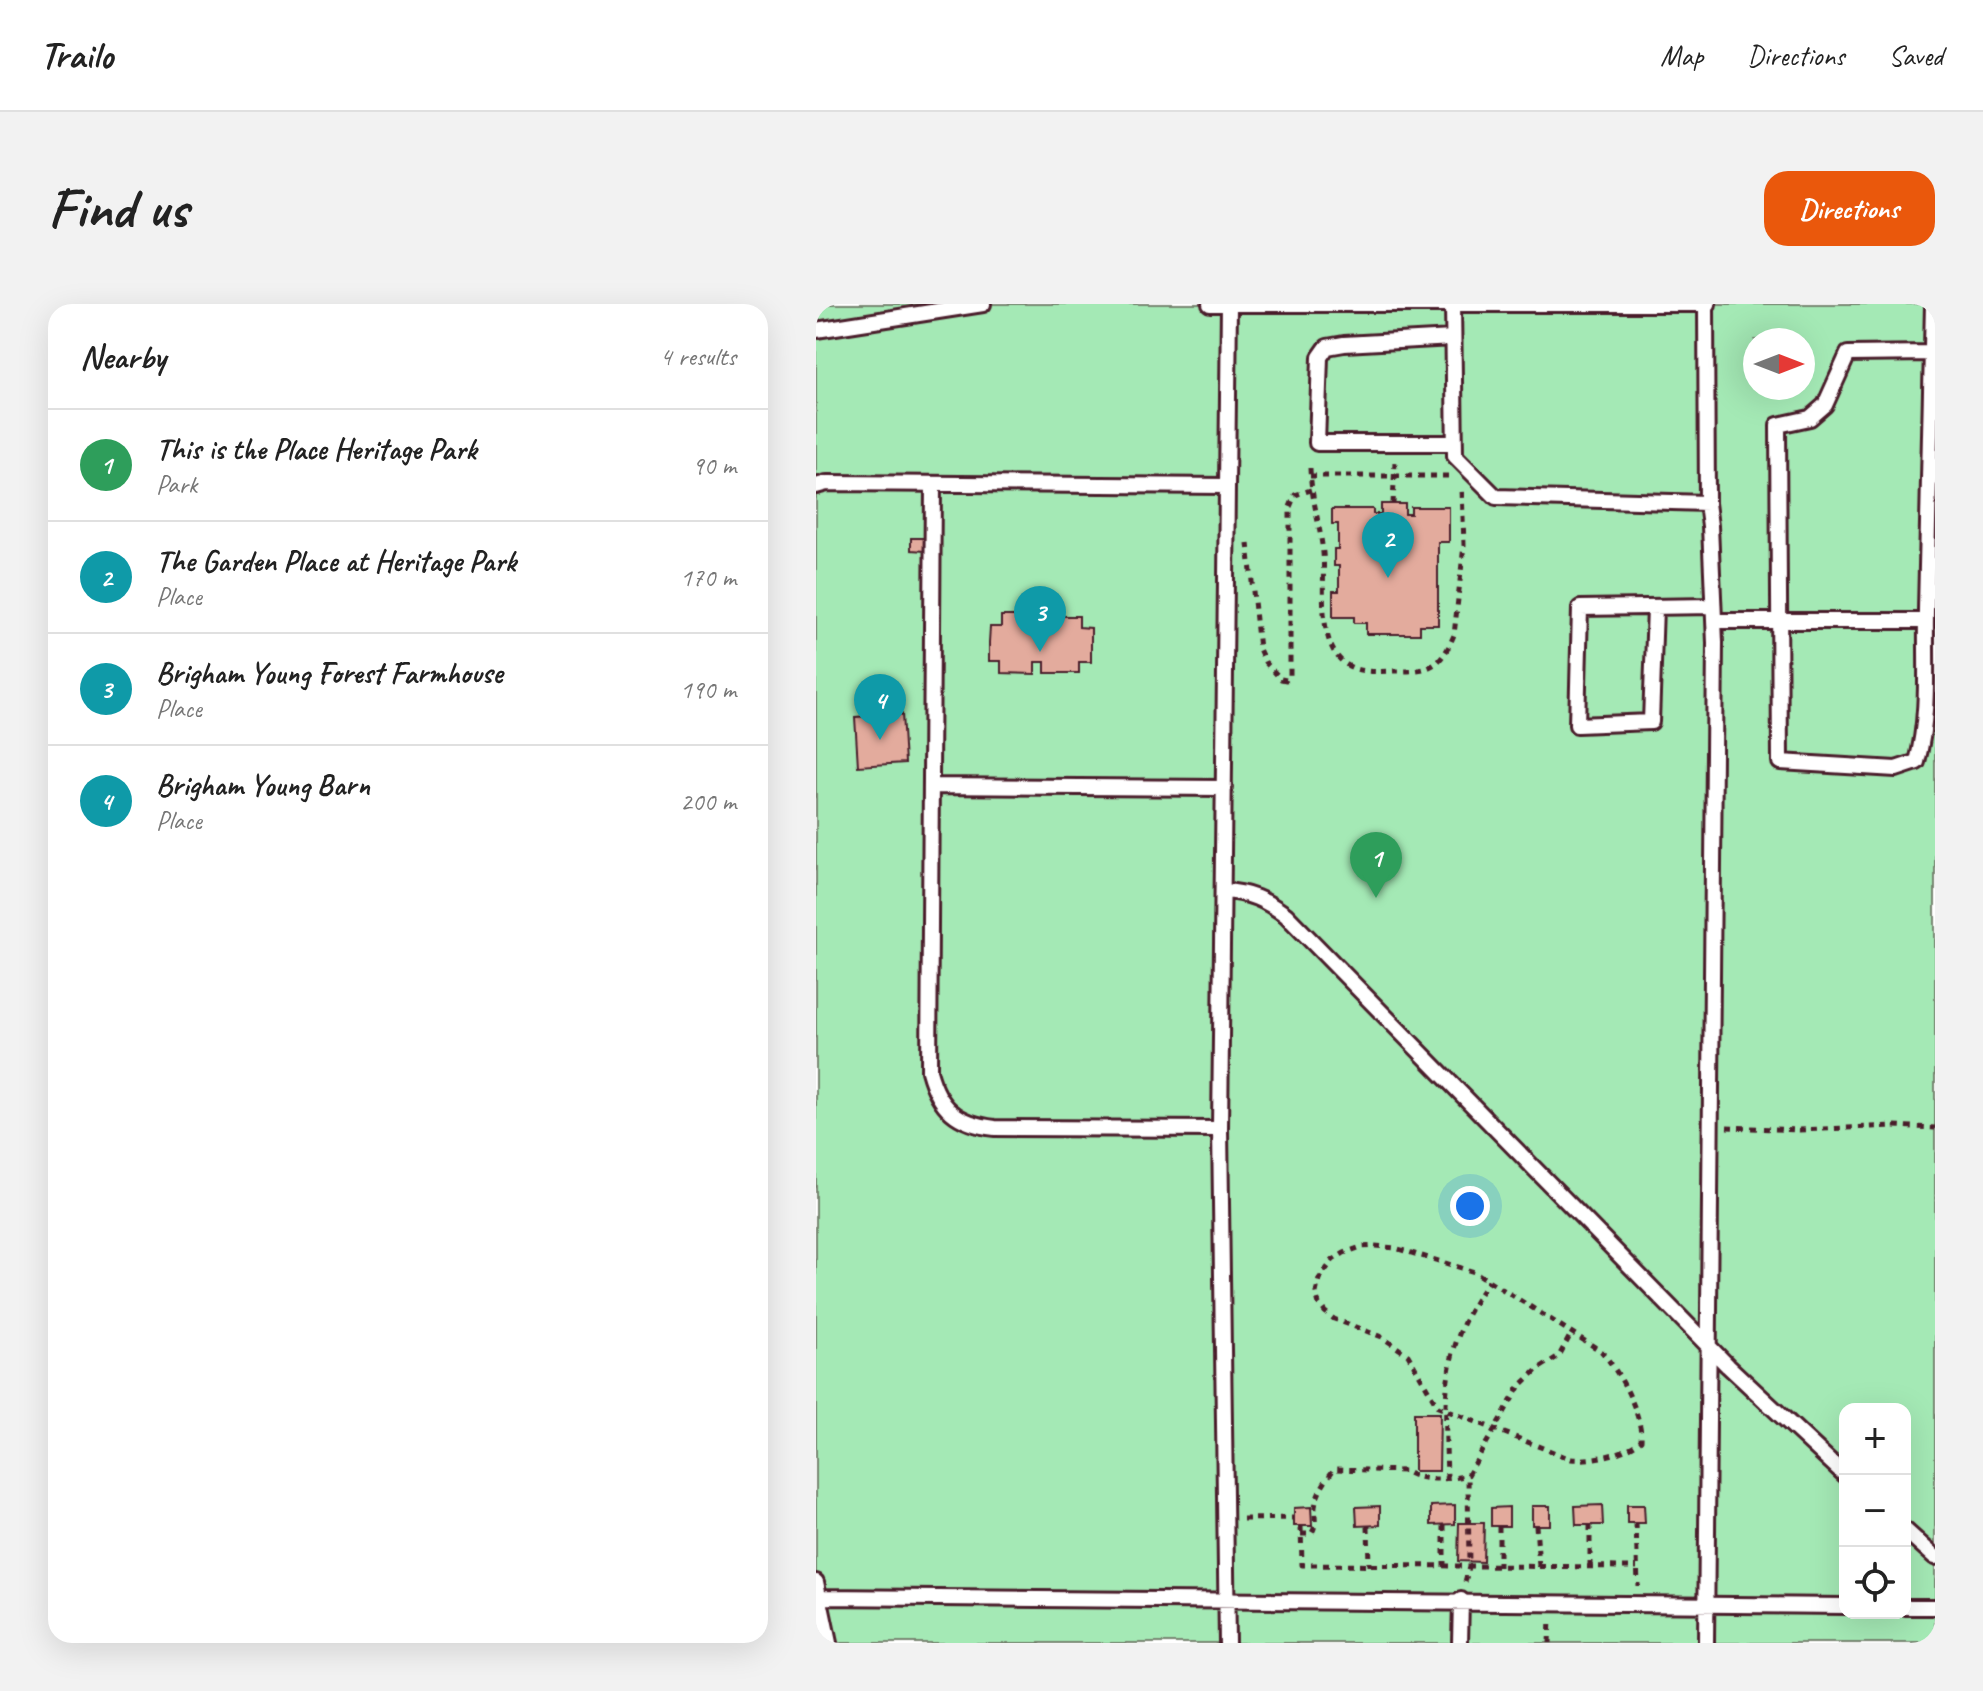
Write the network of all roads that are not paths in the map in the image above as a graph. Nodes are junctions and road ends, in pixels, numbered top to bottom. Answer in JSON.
{"nodes":[{"id":1,"x":983,"y":304,"type":"edge"},
{"id":2,"x":1210,"y":304,"type":"edge"},
{"id":3,"x":1229,"y":304,"type":"edge"},
{"id":4,"x":1453,"y":304,"type":"edge"},
{"id":5,"x":1707,"y":304,"type":"edge"},
{"id":6,"x":1933,"y":304,"type":"edge"},
{"id":7,"x":816,"y":330,"type":"edge"},
{"id":8,"x":1453,"y":338,"type":"junction"},
{"id":9,"x":1932,"y":353,"type":"junction"},
{"id":10,"x":1454,"y":443,"type":"junction"},
{"id":11,"x":933,"y":484,"type":"junction"},
{"id":12,"x":816,"y":486,"type":"edge"},
{"id":13,"x":1227,"y":486,"type":"junction"},
{"id":14,"x":1707,"y":503,"type":"junction"},
{"id":15,"x":1655,"y":607,"type":"junction"},
{"id":16,"x":1714,"y":614,"type":"junction"},
{"id":17,"x":1780,"y":621,"type":"junction"},
{"id":18,"x":1926,"y":621,"type":"junction"},
{"id":19,"x":931,"y":786,"type":"junction"},
{"id":20,"x":1224,"y":788,"type":"junction"},
{"id":21,"x":1223,"y":891,"type":"junction"},
{"id":22,"x":1220,"y":1129,"type":"junction"},
{"id":23,"x":1707,"y":1343,"type":"junction"},
{"id":24,"x":1839,"y":1469,"type":"edge"},
{"id":25,"x":1911,"y":1535,"type":"edge"},
{"id":26,"x":1935,"y":1557,"type":"edge"},
{"id":27,"x":818,"y":1589,"type":"edge"},
{"id":28,"x":1227,"y":1599,"type":"junction"},
{"id":29,"x":1461,"y":1600,"type":"junction"},
{"id":30,"x":1706,"y":1604,"type":"junction"},
{"id":31,"x":1839,"y":1606,"type":"edge"},
{"id":32,"x":1911,"y":1607,"type":"edge"},
{"id":33,"x":1935,"y":1607,"type":"edge"},
{"id":34,"x":829,"y":1643,"type":"edge"},
{"id":35,"x":1227,"y":1643,"type":"edge"},
{"id":36,"x":1460,"y":1643,"type":"edge"},
{"id":37,"x":1706,"y":1643,"type":"edge"}],
"edges":[{"from":1,"to":7,"type":"lane"},
{"from":2,"to":3,"type":"lane"},
{"from":3,"to":4,"type":"lane"},
{"from":3,"to":13,"type":"lane"},
{"from":4,"to":5,"type":"lane"},
{"from":4,"to":8,"type":"lane"},
{"from":5,"to":14,"type":"lane"},
{"from":6,"to":9,"type":"lane"},
{"from":8,"to":10,"type":"lane"},
{"from":8,"to":10,"type":"lane"},
{"from":9,"to":17,"type":"lane"},
{"from":9,"to":18,"type":"lane"},
{"from":10,"to":14,"type":"lane"},
{"from":11,"to":12,"type":"lane"},
{"from":11,"to":13,"type":"lane"},
{"from":11,"to":19,"type":"lane"},
{"from":13,"to":20,"type":"lane"},
{"from":14,"to":16,"type":"lane"},
{"from":15,"to":15,"type":"lane"},
{"from":15,"to":16,"type":"lane"},
{"from":16,"to":17,"type":"lane"},
{"from":16,"to":23,"type":"lane"},
{"from":17,"to":18,"type":"lane"},
{"from":17,"to":18,"type":"lane"},
{"from":19,"to":20,"type":"lane"},
{"from":19,"to":22,"type":"lane"},
{"from":20,"to":21,"type":"lane"},
{"from":21,"to":22,"type":"lane"},
{"from":21,"to":23,"type":"lane"},
{"from":22,"to":28,"type":"lane"},
{"from":23,"to":24,"type":"lane"},
{"from":23,"to":30,"type":"lane"},
{"from":25,"to":26,"type":"lane"},
{"from":27,"to":28,"type":"lane"},
{"from":27,"to":34,"type":"lane"},
{"from":28,"to":29,"type":"lane"},
{"from":28,"to":35,"type":"lane"},
{"from":29,"to":30,"type":"lane"},
{"from":29,"to":36,"type":"lane"},
{"from":30,"to":31,"type":"lane"},
{"from":30,"to":37,"type":"lane"},
{"from":32,"to":33,"type":"lane"}]}
